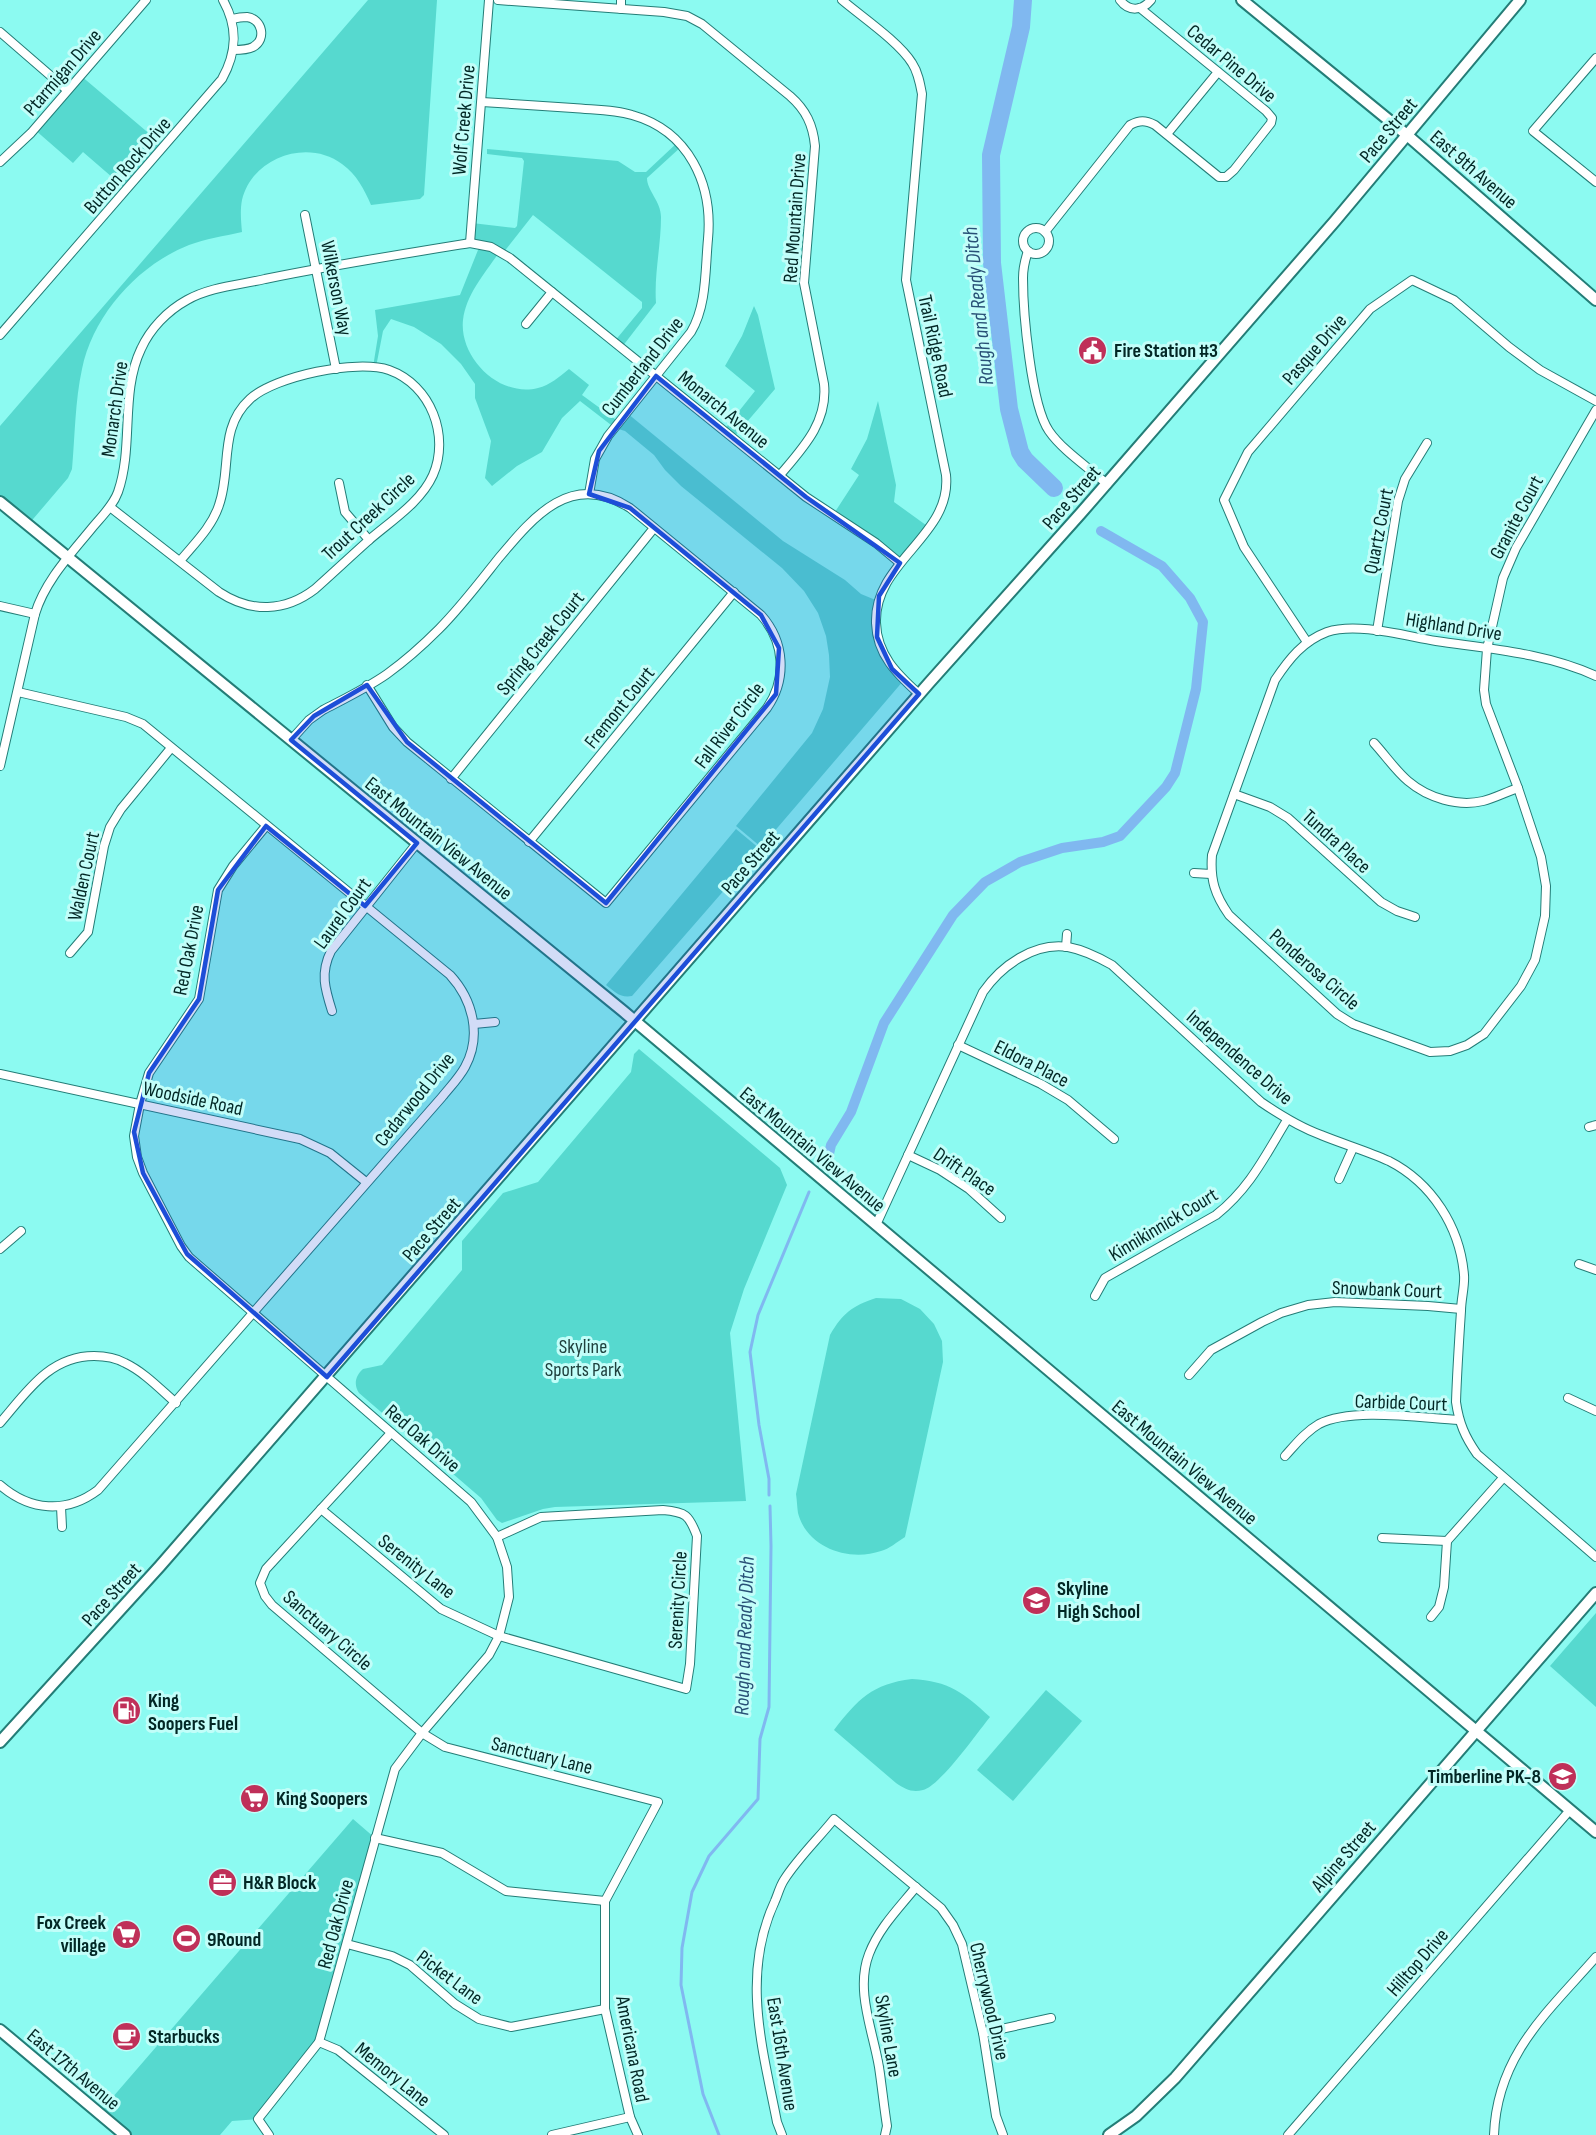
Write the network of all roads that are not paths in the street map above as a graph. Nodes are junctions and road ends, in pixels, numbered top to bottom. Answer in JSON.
{"nodes":[{"id":1,"x":146,"y":0,"type":"edge"},
{"id":2,"x":223,"y":0,"type":"edge"},
{"id":3,"x":489,"y":0,"type":"edge"},
{"id":4,"x":498,"y":0,"type":"edge"},
{"id":5,"x":621,"y":0,"type":"edge"},
{"id":6,"x":842,"y":0,"type":"edge"},
{"id":7,"x":1120,"y":0,"type":"edge"},
{"id":8,"x":1151,"y":0,"type":"edge"},
{"id":9,"x":1242,"y":0,"type":"edge"},
{"id":10,"x":1520,"y":0,"type":"edge"},
{"id":11,"x":1140,"y":8,"type":"junction"},
{"id":12,"x":621,"y":9,"type":"junction"},
{"id":13,"x":232,"y":19,"type":"junction"},
{"id":14,"x":0,"y":32,"type":"edge"},
{"id":15,"x":233,"y":50,"type":"junction"},
{"id":16,"x":1596,"y":58,"type":"edge"},
{"id":17,"x":1218,"y":72,"type":"junction"},
{"id":18,"x":67,"y":90,"type":"junction"},
{"id":19,"x":482,"y":102,"type":"junction"},
{"id":20,"x":1167,"y":134,"type":"junction"},
{"id":21,"x":1407,"y":135,"type":"junction"},
{"id":22,"x":0,"y":162,"type":"edge"},
{"id":23,"x":1596,"y":182,"type":"edge"},
{"id":24,"x":305,"y":215,"type":"dead end"},
{"id":25,"x":1045,"y":232,"type":"junction"},
{"id":26,"x":470,"y":243,"type":"junction"},
{"id":27,"x":1028,"y":251,"type":"junction"},
{"id":28,"x":317,"y":268,"type":"junction"},
{"id":29,"x":552,"y":291,"type":"junction"},
{"id":30,"x":1596,"y":300,"type":"edge"},
{"id":31,"x":526,"y":324,"type":"dead end"},
{"id":32,"x":0,"y":336,"type":"edge"},
{"id":33,"x":336,"y":369,"type":"junction"},
{"id":34,"x":656,"y":376,"type":"junction"},
{"id":35,"x":1596,"y":401,"type":"edge"},
{"id":36,"x":1596,"y":410,"type":"edge"},
{"id":37,"x":1427,"y":443,"type":"dead end"},
{"id":38,"x":780,"y":475,"type":"junction"},
{"id":39,"x":339,"y":483,"type":"dead end"},
{"id":40,"x":1107,"y":484,"type":"junction"},
{"id":41,"x":589,"y":494,"type":"junction"},
{"id":42,"x":0,"y":502,"type":"edge"},
{"id":43,"x":110,"y":507,"type":"junction"},
{"id":44,"x":654,"y":528,"type":"junction"},
{"id":45,"x":369,"y":540,"type":"junction"},
{"id":46,"x":68,"y":558,"type":"junction"},
{"id":47,"x":180,"y":561,"type":"junction"},
{"id":48,"x":900,"y":562,"type":"junction"},
{"id":49,"x":734,"y":592,"type":"junction"},
{"id":50,"x":0,"y":606,"type":"edge"},
{"id":51,"x":34,"y":614,"type":"junction"},
{"id":52,"x":1377,"y":631,"type":"junction"},
{"id":53,"x":1307,"y":642,"type":"junction"},
{"id":54,"x":1487,"y":649,"type":"junction"},
{"id":55,"x":1596,"y":674,"type":"edge"},
{"id":56,"x":367,"y":686,"type":"junction"},
{"id":57,"x":18,"y":692,"type":"junction"},
{"id":58,"x":919,"y":694,"type":"junction"},
{"id":59,"x":291,"y":740,"type":"junction"},
{"id":60,"x":1374,"y":743,"type":"dead end"},
{"id":61,"x":171,"y":748,"type":"junction"},
{"id":62,"x":0,"y":766,"type":"edge"},
{"id":63,"x":452,"y":779,"type":"junction"},
{"id":64,"x":1518,"y":788,"type":"junction"},
{"id":65,"x":1234,"y":794,"type":"junction"},
{"id":66,"x":266,"y":826,"type":"junction"},
{"id":67,"x":530,"y":842,"type":"junction"},
{"id":68,"x":417,"y":843,"type":"junction"},
{"id":69,"x":1194,"y":873,"type":"dead end"},
{"id":70,"x":1211,"y":874,"type":"junction"},
{"id":71,"x":366,"y":906,"type":"junction"},
{"id":72,"x":1415,"y":917,"type":"dead end"},
{"id":73,"x":1067,"y":934,"type":"dead end"},
{"id":74,"x":1066,"y":947,"type":"junction"},
{"id":75,"x":70,"y":953,"type":"dead end"},
{"id":76,"x":332,"y":1011,"type":"dead end"},
{"id":77,"x":495,"y":1022,"type":"dead end"},
{"id":78,"x":635,"y":1022,"type":"junction"},
{"id":79,"x":474,"y":1024,"type":"junction"},
{"id":80,"x":958,"y":1046,"type":"junction"},
{"id":81,"x":0,"y":1074,"type":"edge"},
{"id":82,"x":140,"y":1104,"type":"junction"},
{"id":83,"x":1287,"y":1120,"type":"junction"},
{"id":84,"x":1114,"y":1140,"type":"dead end"},
{"id":85,"x":1353,"y":1148,"type":"junction"},
{"id":86,"x":908,"y":1155,"type":"junction"},
{"id":87,"x":1339,"y":1179,"type":"dead end"},
{"id":88,"x":366,"y":1182,"type":"junction"},
{"id":89,"x":1001,"y":1218,"type":"dead end"},
{"id":90,"x":876,"y":1225,"type":"junction"},
{"id":91,"x":21,"y":1231,"type":"dead end"},
{"id":92,"x":0,"y":1249,"type":"edge"},
{"id":93,"x":1579,"y":1264,"type":"dead end"},
{"id":94,"x":1596,"y":1270,"type":"edge"},
{"id":95,"x":1095,"y":1296,"type":"dead end"},
{"id":96,"x":1461,"y":1310,"type":"junction"},
{"id":97,"x":254,"y":1314,"type":"junction"},
{"id":98,"x":1189,"y":1375,"type":"dead end"},
{"id":99,"x":327,"y":1377,"type":"junction"},
{"id":100,"x":1568,"y":1398,"type":"dead end"},
{"id":101,"x":176,"y":1403,"type":"junction"},
{"id":102,"x":1596,"y":1411,"type":"edge"},
{"id":103,"x":1459,"y":1420,"type":"junction"},
{"id":104,"x":0,"y":1423,"type":"edge"},
{"id":105,"x":391,"y":1433,"type":"junction"},
{"id":106,"x":1285,"y":1456,"type":"dead end"},
{"id":107,"x":1503,"y":1478,"type":"junction"},
{"id":108,"x":0,"y":1485,"type":"edge"},
{"id":109,"x":61,"y":1507,"type":"junction"},
{"id":110,"x":321,"y":1509,"type":"junction"},
{"id":111,"x":62,"y":1527,"type":"dead end"},
{"id":112,"x":497,"y":1538,"type":"junction"},
{"id":113,"x":1382,"y":1538,"type":"dead end"},
{"id":114,"x":1447,"y":1541,"type":"junction"},
{"id":115,"x":1596,"y":1557,"type":"edge"},
{"id":116,"x":1596,"y":1593,"type":"edge"},
{"id":117,"x":1431,"y":1617,"type":"dead end"},
{"id":118,"x":499,"y":1636,"type":"junction"},
{"id":119,"x":1476,"y":1731,"type":"junction"},
{"id":120,"x":422,"y":1733,"type":"junction"},
{"id":121,"x":0,"y":1742,"type":"edge"},
{"id":122,"x":658,"y":1802,"type":"joint"},
{"id":123,"x":1570,"y":1810,"type":"junction"},
{"id":124,"x":834,"y":1819,"type":"joint"},
{"id":125,"x":1596,"y":1832,"type":"edge"},
{"id":126,"x":375,"y":1838,"type":"junction"},
{"id":127,"x":916,"y":1887,"type":"junction"},
{"id":128,"x":605,"y":1901,"type":"junction"},
{"id":129,"x":347,"y":1944,"type":"junction"},
{"id":130,"x":1596,"y":1957,"type":"edge"},
{"id":131,"x":604,"y":2009,"type":"junction"},
{"id":132,"x":1051,"y":2018,"type":"dead end"},
{"id":133,"x":0,"y":2030,"type":"edge"},
{"id":134,"x":983,"y":2033,"type":"junction"},
{"id":135,"x":319,"y":2043,"type":"junction"},
{"id":136,"x":630,"y":2117,"type":"junction"},
{"id":137,"x":124,"y":2135,"type":"edge"},
{"id":138,"x":268,"y":2135,"type":"edge"},
{"id":139,"x":444,"y":2135,"type":"edge"},
{"id":140,"x":552,"y":2135,"type":"edge"},
{"id":141,"x":638,"y":2135,"type":"edge"},
{"id":142,"x":782,"y":2135,"type":"edge"},
{"id":143,"x":885,"y":2135,"type":"edge"},
{"id":144,"x":1003,"y":2135,"type":"edge"},
{"id":145,"x":1109,"y":2135,"type":"edge"},
{"id":146,"x":1288,"y":2135,"type":"edge"},
{"id":147,"x":1494,"y":2135,"type":"edge"}],
"edges":[{"from":1,"to":18,"type":"street","name":"Ptarmigan Drive"},
{"from":2,"to":13,"type":"street","name":"Button Rock Drive"},
{"from":3,"to":19,"type":"street","name":"Wolf Creek Drive"},
{"from":4,"to":12,"type":"street","name":"Red Mountain Drive"},
{"from":5,"to":12,"type":"street"},
{"from":6,"to":48,"type":"street","name":"Trail Ridge Road"},
{"from":7,"to":11,"type":"street","name":"Cedar Pine Drive"},
{"from":8,"to":11,"type":"street"},
{"from":9,"to":21,"type":"main road","name":"East 9th Avenue"},
{"from":10,"to":21,"type":"main road","name":"Pace Street"},
{"from":11,"to":17,"type":"street","name":"Cedar Pine Drive"},
{"from":12,"to":38,"type":"street","name":"Red Mountain Drive"},
{"from":13,"to":15,"type":"street","name":"Button Rock Drive"},
{"from":13,"to":15,"type":"street"},
{"from":14,"to":18,"type":"street"},
{"from":15,"to":32,"type":"street","name":"Button Rock Drive"},
{"from":16,"to":23,"type":"street"},
{"from":17,"to":20,"type":"street"},
{"from":17,"to":20,"type":"street","name":"Cedar Pine Drive"},
{"from":18,"to":22,"type":"street","name":"Ptarmigan Drive"},
{"from":19,"to":26,"type":"street","name":"Wolf Creek Drive"},
{"from":19,"to":34,"type":"street","name":"Cumberland Drive"},
{"from":20,"to":25,"type":"street","name":"Cedar Pine Drive"},
{"from":21,"to":30,"type":"main road","name":"East 9th Avenue"},
{"from":21,"to":40,"type":"main road","name":"Pace Street"},
{"from":24,"to":28,"type":"street","name":"Wilkerson Way"},
{"from":25,"to":27,"type":"street","name":"Cedar Pine Drive"},
{"from":25,"to":27,"type":"street","name":"Cedar Pine Drive"},
{"from":26,"to":28,"type":"street","name":"Monarch Drive"},
{"from":26,"to":29,"type":"street","name":"Monarch Avenue"},
{"from":27,"to":40,"type":"street","name":"Cedar Pine Drive"},
{"from":28,"to":33,"type":"street","name":"Wilkerson Way"},
{"from":28,"to":43,"type":"street","name":"Monarch Drive"},
{"from":29,"to":31,"type":"street"},
{"from":29,"to":34,"type":"street","name":"Monarch Avenue"},
{"from":33,"to":45,"type":"street","name":"Trout Creek Circle"},
{"from":33,"to":47,"type":"street","name":"Trout Creek Circle"},
{"from":34,"to":38,"type":"street","name":"Monarch Avenue"},
{"from":34,"to":41,"type":"street","name":"Cumberland Drive"},
{"from":35,"to":53,"type":"street","name":"Pasque Drive"},
{"from":36,"to":54,"type":"street","name":"Granite Court"},
{"from":37,"to":52,"type":"street","name":"Quartz Court"},
{"from":38,"to":48,"type":"street","name":"Monarch Avenue"},
{"from":39,"to":45,"type":"street"},
{"from":40,"to":58,"type":"main road","name":"Pace Street"},
{"from":41,"to":44,"type":"street","name":"Fall River Circle"},
{"from":41,"to":56,"type":"street","name":"Fall River Circle"},
{"from":42,"to":46,"type":"main road","name":"East Mountain View Avenue"},
{"from":43,"to":46,"type":"street","name":"Monarch Drive"},
{"from":43,"to":47,"type":"street","name":"Trout Creek Circle"},
{"from":44,"to":49,"type":"street","name":"Fall River Circle"},
{"from":44,"to":63,"type":"street","name":"Spring Creek Court"},
{"from":45,"to":47,"type":"street","name":"Trout Creek Circle"},
{"from":46,"to":51,"type":"street","name":"Monarch Drive"},
{"from":46,"to":59,"type":"main road","name":"East Mountain View Avenue"},
{"from":48,"to":58,"type":"street","name":"Trail Ridge Road"},
{"from":49,"to":67,"type":"street","name":"Fremont Court"},
{"from":49,"to":67,"type":"street","name":"Fall River Circle"},
{"from":50,"to":51,"type":"street"},
{"from":51,"to":57,"type":"street","name":"Monarch Drive"},
{"from":52,"to":53,"type":"street","name":"Highland Drive"},
{"from":52,"to":54,"type":"street","name":"Highland Drive"},
{"from":53,"to":65,"type":"street","name":"Ponderosa Circle"},
{"from":54,"to":55,"type":"street","name":"Highland Drive"},
{"from":54,"to":64,"type":"street","name":"Ponderosa Circle"},
{"from":56,"to":59,"type":"street","name":"Fall River Circle"},
{"from":56,"to":63,"type":"street","name":"Fall River Circle"},
{"from":57,"to":61,"type":"street","name":"Cedarwood Drive"},
{"from":57,"to":62,"type":"street","name":"Monarch Drive"},
{"from":58,"to":78,"type":"main road","name":"Pace Street"},
{"from":59,"to":68,"type":"main road","name":"East Mountain View Avenue"},
{"from":60,"to":64,"type":"street"},
{"from":61,"to":66,"type":"street","name":"Cedarwood Drive"},
{"from":61,"to":75,"type":"street","name":"Walden Court"},
{"from":63,"to":67,"type":"street","name":"Fall River Circle"},
{"from":64,"to":70,"type":"street","name":"Ponderosa Circle"},
{"from":65,"to":70,"type":"street","name":"Ponderosa Circle"},
{"from":65,"to":72,"type":"street","name":"Tundra Place"},
{"from":66,"to":71,"type":"street","name":"Cedarwood Drive"},
{"from":66,"to":82,"type":"street","name":"Red Oak Drive"},
{"from":68,"to":71,"type":"street","name":"Laurel Court"},
{"from":68,"to":78,"type":"main road","name":"East Mountain View Avenue"},
{"from":69,"to":70,"type":"street"},
{"from":71,"to":76,"type":"street","name":"Laurel Court"},
{"from":71,"to":79,"type":"street","name":"Cedarwood Drive"},
{"from":73,"to":74,"type":"street"},
{"from":74,"to":80,"type":"street","name":"Independence Drive"},
{"from":74,"to":83,"type":"street","name":"Independence Drive"},
{"from":77,"to":79,"type":"street"},
{"from":78,"to":90,"type":"main road","name":"East Mountain View Avenue"},
{"from":78,"to":99,"type":"main road","name":"Pace Street"},
{"from":79,"to":88,"type":"street","name":"Cedarwood Drive"},
{"from":80,"to":84,"type":"street","name":"Eldora Place"},
{"from":80,"to":86,"type":"street","name":"Independence Drive"},
{"from":81,"to":82,"type":"street","name":"Woodside Road"},
{"from":82,"to":88,"type":"street","name":"Woodside Road"},
{"from":82,"to":97,"type":"street","name":"Red Oak Drive"},
{"from":83,"to":85,"type":"street","name":"Independence Drive"},
{"from":83,"to":95,"type":"street","name":"Kinnikinnick Court"},
{"from":85,"to":87,"type":"street"},
{"from":85,"to":96,"type":"street","name":"Independence Drive"},
{"from":86,"to":89,"type":"street","name":"Drift Place"},
{"from":86,"to":90,"type":"street","name":"Independence Drive"},
{"from":88,"to":97,"type":"street","name":"Cedarwood Drive"},
{"from":90,"to":119,"type":"main road","name":"East Mountain View Avenue"},
{"from":91,"to":92,"type":"street"},
{"from":93,"to":94,"type":"street"},
{"from":96,"to":98,"type":"street","name":"Snowbank Court"},
{"from":96,"to":103,"type":"street","name":"Independence Drive"},
{"from":97,"to":99,"type":"street","name":"Red Oak Drive"},
{"from":97,"to":101,"type":"street","name":"Cedarwood Drive"},
{"from":99,"to":105,"type":"street","name":"Red Oak Drive"},
{"from":99,"to":121,"type":"main road","name":"Pace Street"},
{"from":100,"to":102,"type":"street"},
{"from":101,"to":104,"type":"street"},
{"from":101,"to":109,"type":"street","name":"Cedarwood Drive"},
{"from":103,"to":106,"type":"street","name":"Carbide Court"},
{"from":103,"to":107,"type":"street","name":"Independence Drive"},
{"from":105,"to":110,"type":"street","name":"Sanctuary Circle"},
{"from":105,"to":112,"type":"street","name":"Red Oak Drive"},
{"from":107,"to":114,"type":"street"},
{"from":107,"to":115,"type":"street","name":"Independence Drive"},
{"from":108,"to":109,"type":"street","name":"Cedarwood Drive"},
{"from":109,"to":111,"type":"street"},
{"from":110,"to":118,"type":"street","name":"Serenity Lane"},
{"from":110,"to":120,"type":"street","name":"Sanctuary Circle"},
{"from":112,"to":118,"type":"street","name":"Red Oak Drive"},
{"from":112,"to":118,"type":"street","name":"Serenity Circle"},
{"from":113,"to":114,"type":"street"},
{"from":114,"to":117,"type":"street"},
{"from":116,"to":119,"type":"main road","name":"Alpine Street"},
{"from":118,"to":120,"type":"street","name":"Red Oak Drive"},
{"from":119,"to":123,"type":"main road","name":"East Mountain View Avenue"},
{"from":119,"to":145,"type":"main road","name":"Alpine Street"},
{"from":120,"to":122,"type":"street","name":"Sanctuary Lane"},
{"from":120,"to":126,"type":"street","name":"Red Oak Drive"},
{"from":122,"to":128,"type":"street","name":"Americana Road"},
{"from":123,"to":125,"type":"main road","name":"East Mountain View Avenue"},
{"from":123,"to":146,"type":"street","name":"Hilltop Drive"},
{"from":124,"to":127,"type":"street","name":"Cherrywood Drive"},
{"from":124,"to":142,"type":"street","name":"East 16th Avenue"},
{"from":126,"to":128,"type":"street"},
{"from":126,"to":129,"type":"street","name":"Red Oak Drive"},
{"from":127,"to":134,"type":"street","name":"Cherrywood Drive"},
{"from":127,"to":143,"type":"street","name":"Skyline Lane"},
{"from":128,"to":131,"type":"street","name":"Americana Road"},
{"from":129,"to":131,"type":"street","name":"Picket Lane"},
{"from":129,"to":135,"type":"street","name":"Red Oak Drive"},
{"from":130,"to":147,"type":"street"},
{"from":131,"to":136,"type":"street","name":"Americana Road"},
{"from":132,"to":134,"type":"street"},
{"from":133,"to":137,"type":"main road","name":"East 17th Avenue"},
{"from":134,"to":144,"type":"street","name":"Cherrywood Drive"},
{"from":135,"to":138,"type":"street","name":"Red Oak Drive"},
{"from":135,"to":139,"type":"street","name":"Memory Lane"},
{"from":136,"to":140,"type":"street"},
{"from":136,"to":141,"type":"street","name":"Americana Road"}]}
